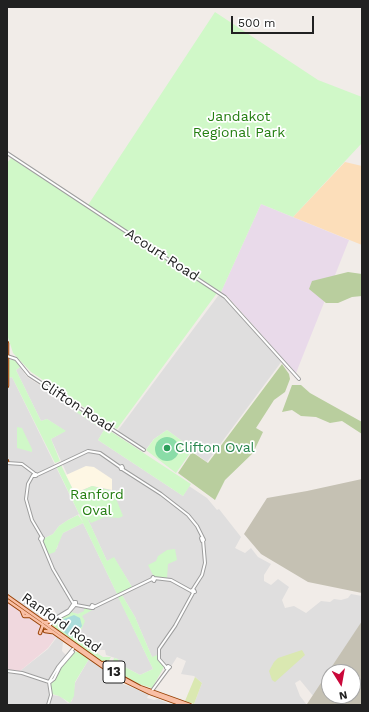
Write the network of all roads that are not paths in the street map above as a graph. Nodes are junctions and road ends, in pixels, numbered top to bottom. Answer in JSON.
{"nodes":[{"id":1,"x":7,"y":153,"type":"edge"},
{"id":2,"x":7,"y":344,"type":"edge"},
{"id":3,"x":7,"y":357,"type":"edge"},
{"id":4,"x":299,"y":379,"type":"dead end"},
{"id":5,"x":7,"y":386,"type":"edge"},
{"id":6,"x":144,"y":450,"type":"dead end"},
{"id":7,"x":8,"y":462,"type":"edge"},
{"id":8,"x":34,"y":474,"type":"junction"},
{"id":9,"x":192,"y":591,"type":"junction"},
{"id":10,"x":7,"y":599,"type":"edge"},
{"id":11,"x":74,"y":603,"type":"junction"},
{"id":12,"x":46,"y":625,"type":"junction"},
{"id":13,"x":45,"y":631,"type":"dead end"},
{"id":14,"x":40,"y":633,"type":"dead end"},
{"id":15,"x":54,"y":633,"type":"junction"},
{"id":16,"x":79,"y":648,"type":"junction"},
{"id":17,"x":73,"y":649,"type":"junction"},
{"id":18,"x":100,"y":663,"type":"junction"},
{"id":19,"x":109,"y":663,"type":"dead end"},
{"id":20,"x":7,"y":672,"type":"edge"},
{"id":21,"x":47,"y":683,"type":"junction"},
{"id":22,"x":152,"y":692,"type":"junction"},
{"id":23,"x":48,"y":705,"type":"edge"},
{"id":24,"x":183,"y":705,"type":"edge"},
{"id":25,"x":190,"y":705,"type":"edge"}],
"edges":[{"from":1,"to":4,"type":"street","name":"Acourt Road"},
{"from":2,"to":3,"type":"main road"},
{"from":3,"to":5,"type":"main road"},
{"from":3,"to":6,"type":"street","name":"Clifton Road"},
{"from":7,"to":8,"type":"street"},
{"from":8,"to":9,"type":"street"},
{"from":8,"to":11,"type":"street"},
{"from":9,"to":11,"type":"street"},
{"from":9,"to":22,"type":"street"},
{"from":10,"to":12,"type":"main road","name":"Ranford Road","number":"13"},
{"from":10,"to":12,"type":"main road","name":"Ranford Road","number":"13"},
{"from":11,"to":12,"type":"street"},
{"from":12,"to":14,"type":"main road"},
{"from":12,"to":15,"type":"main road","name":"Ranford Road","number":"13"},
{"from":12,"to":16,"type":"main road","name":"Ranford Road","number":"13"},
{"from":13,"to":15,"type":"main road"},
{"from":15,"to":17,"type":"main road","name":"Ranford Road","number":"13"},
{"from":16,"to":17,"type":"main road"},
{"from":16,"to":18,"type":"main road","name":"Ranford Road","number":"13"},
{"from":17,"to":21,"type":"street"},
{"from":17,"to":22,"type":"main road","name":"Ranford Road","number":"13"},
{"from":18,"to":19,"type":"main road"},
{"from":18,"to":22,"type":"main road","name":"Ranford Road","number":"13"},
{"from":20,"to":21,"type":"street"},
{"from":21,"to":23,"type":"street"},
{"from":22,"to":24,"type":"main road","name":"Ranford Road","number":"13"},
{"from":22,"to":25,"type":"main road","name":"Ranford Road","number":"13"}]}
